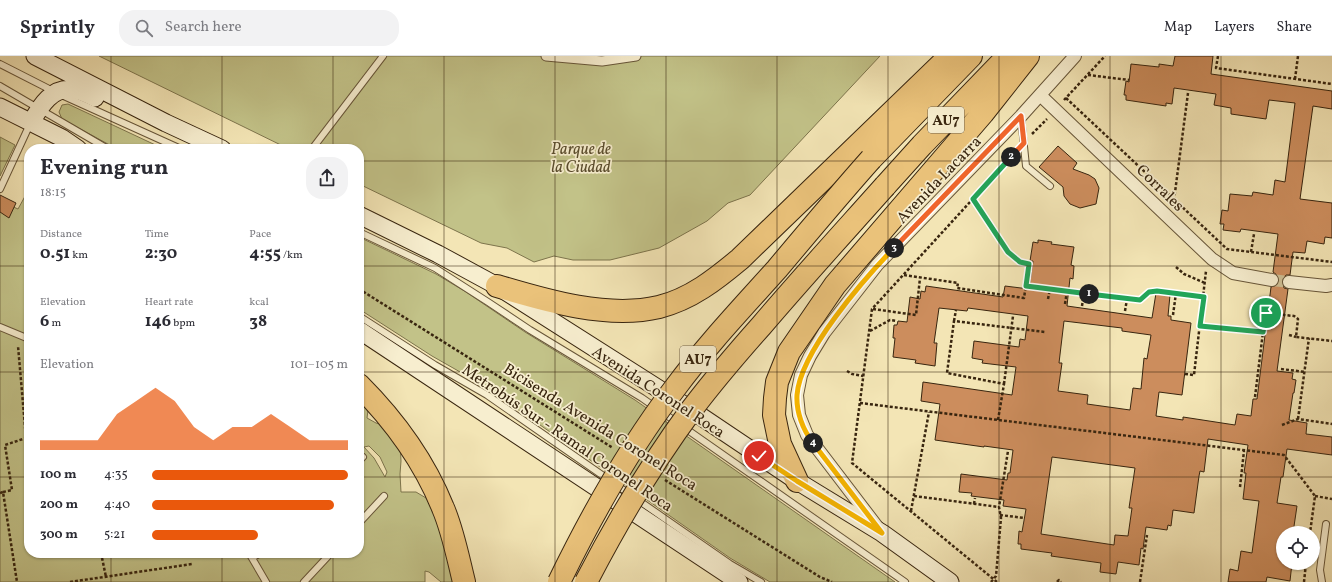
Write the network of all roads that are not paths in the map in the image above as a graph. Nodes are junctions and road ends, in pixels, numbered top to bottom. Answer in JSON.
{"nodes":[{"id":1,"x":35,"y":56,"type":"edge"},
{"id":2,"x":383,"y":56,"type":"edge"},
{"id":3,"x":546,"y":56,"type":"edge"},
{"id":4,"x":636,"y":56,"type":"edge"},
{"id":5,"x":950,"y":56,"type":"edge"},
{"id":6,"x":971,"y":56,"type":"edge"},
{"id":7,"x":1008,"y":56,"type":"edge"},
{"id":8,"x":1028,"y":56,"type":"edge"},
{"id":9,"x":1076,"y":56,"type":"edge"},
{"id":10,"x":0,"y":64,"type":"edge"},
{"id":11,"x":0,"y":86,"type":"edge"},
{"id":12,"x":55,"y":92,"type":"junction"},
{"id":13,"x":1040,"y":95,"type":"junction"},
{"id":14,"x":0,"y":107,"type":"edge"},
{"id":15,"x":35,"y":116,"type":"junction"},
{"id":16,"x":1021,"y":116,"type":"junction"},
{"id":17,"x":166,"y":123,"type":"junction"},
{"id":18,"x":71,"y":144,"type":"edge"},
{"id":19,"x":97,"y":144,"type":"edge"},
{"id":20,"x":170,"y":144,"type":"edge"},
{"id":21,"x":211,"y":144,"type":"edge"},
{"id":22,"x":316,"y":144,"type":"edge"},
{"id":23,"x":1050,"y":186,"type":"dead end"},
{"id":24,"x":0,"y":189,"type":"edge"},
{"id":25,"x":364,"y":217,"type":"edge"},
{"id":26,"x":364,"y":234,"type":"edge"},
{"id":27,"x":1272,"y":280,"type":"tunnel mouth"},
{"id":28,"x":1289,"y":282,"type":"tunnel mouth"},
{"id":29,"x":1332,"y":284,"type":"edge"},
{"id":30,"x":497,"y":286,"type":"junction"},
{"id":31,"x":364,"y":319,"type":"edge"},
{"id":32,"x":0,"y":327,"type":"edge"},
{"id":33,"x":364,"y":333,"type":"edge"},
{"id":34,"x":24,"y":337,"type":"edge"},
{"id":35,"x":364,"y":390,"type":"edge"},
{"id":36,"x":797,"y":481,"type":"junction"},
{"id":37,"x":384,"y":496,"type":"dead end"},
{"id":38,"x":364,"y":518,"type":"edge"},
{"id":39,"x":1326,"y":524,"type":"dead end"},
{"id":40,"x":882,"y":533,"type":"junction"},
{"id":41,"x":252,"y":558,"type":"edge"},
{"id":42,"x":326,"y":558,"type":"edge"},
{"id":43,"x":266,"y":582,"type":"edge"},
{"id":44,"x":304,"y":582,"type":"edge"},
{"id":45,"x":464,"y":582,"type":"edge"},
{"id":46,"x":559,"y":582,"type":"edge"},
{"id":47,"x":586,"y":582,"type":"edge"},
{"id":48,"x":739,"y":582,"type":"edge"},
{"id":49,"x":761,"y":582,"type":"edge"},
{"id":50,"x":905,"y":582,"type":"edge"},
{"id":51,"x":950,"y":582,"type":"edge"},
{"id":52,"x":1322,"y":582,"type":"edge"}],
"edges":[{"from":1,"to":17,"type":"main road"},
{"from":2,"to":22,"type":"lane"},
{"from":3,"to":4,"type":"street"},
{"from":5,"to":30,"type":"highway"},
{"from":6,"to":46,"type":"highway","number":"AU7","bridge":true},
{"from":7,"to":47,"type":"highway","number":"AU7","bridge":true},
{"from":8,"to":36,"type":"highway"},
{"from":9,"to":13,"type":"street","name":"Avenida Lacarra"},
{"from":10,"to":12,"type":"lane"},
{"from":11,"to":15,"type":"lane"},
{"from":12,"to":15,"type":"main road"},
{"from":12,"to":17,"type":"main road"},
{"from":12,"to":20,"type":"lane"},
{"from":13,"to":16,"type":"street","name":"Avenida Lacarra"},
{"from":13,"to":27,"type":"street","name":"Corrales"},
{"from":14,"to":15,"type":"main road"},
{"from":15,"to":18,"type":"main road"},
{"from":15,"to":19,"type":"lane"},
{"from":15,"to":24,"type":"lane"},
{"from":16,"to":23,"type":"lane"},
{"from":16,"to":40,"type":"street","name":"Avenida Lacarra"},
{"from":17,"to":21,"type":"main road"},
{"from":25,"to":30,"type":"main road","name":"Avenida Coronel Roca"},
{"from":26,"to":50,"type":"lane"},
{"from":28,"to":29,"type":"street"},
{"from":30,"to":36,"type":"main road","name":"Avenida Coronel Roca"},
{"from":31,"to":49,"type":"lane","name":"Metrobús Sur - Ramal Coronel Roca"},
{"from":32,"to":34,"type":"lane"},
{"from":33,"to":48,"type":"main road"},
{"from":35,"to":45,"type":"highway"},
{"from":36,"to":40,"type":"main road","name":"Avenida Coronel Roca"},
{"from":37,"to":38,"type":"lane"},
{"from":39,"to":52,"type":"lane"},
{"from":40,"to":51,"type":"main road","name":"Avenida Coronel Roca"},
{"from":41,"to":43,"type":"lane"},
{"from":42,"to":44,"type":"lane"}]}
